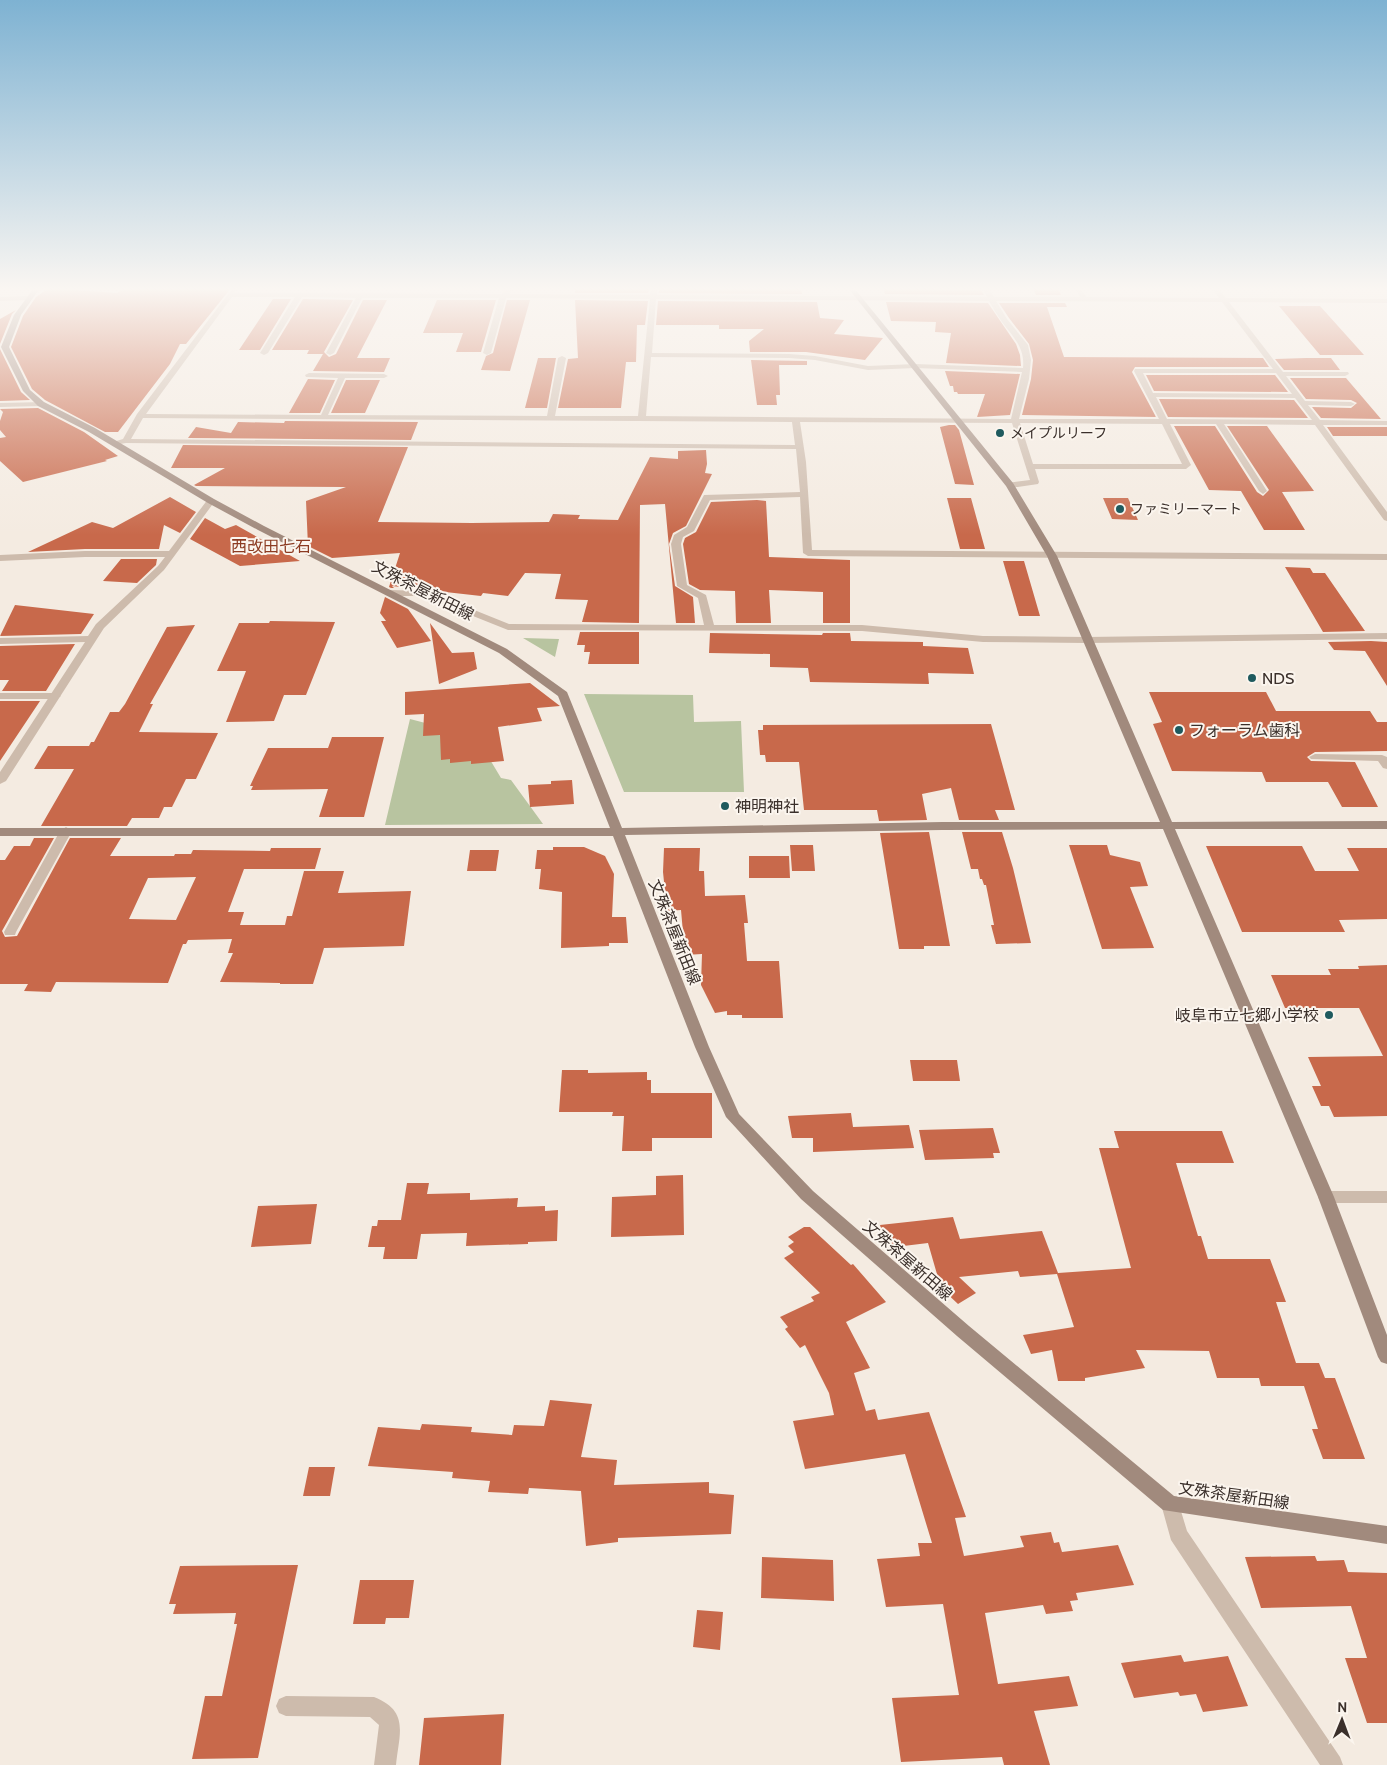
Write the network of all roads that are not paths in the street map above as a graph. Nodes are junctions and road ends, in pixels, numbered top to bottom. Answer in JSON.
{"nodes":[{"id":1,"x":15,"y":370,"type":"edge"},
{"id":2,"x":174,"y":370,"type":"edge"},
{"id":3,"x":560,"y":370,"type":"edge"},
{"id":4,"x":646,"y":370,"type":"edge"},
{"id":5,"x":918,"y":370,"type":"edge"},
{"id":6,"x":1026,"y":370,"type":"edge"},
{"id":7,"x":1278,"y":372,"type":"junction"},
{"id":8,"x":1345,"y":374,"type":"dead end"},
{"id":9,"x":309,"y":375,"type":"dead end"},
{"id":10,"x":342,"y":376,"type":"junction"},
{"id":11,"x":384,"y":376,"type":"dead end"},
{"id":12,"x":1151,"y":395,"type":"junction"},
{"id":13,"x":1297,"y":396,"type":"junction"},
{"id":14,"x":1303,"y":403,"type":"junction"},
{"id":15,"x":41,"y":404,"type":"junction"},
{"id":16,"x":1351,"y":404,"type":"dead end"},
{"id":17,"x":0,"y":405,"type":"edge"},
{"id":18,"x":140,"y":416,"type":"junction"},
{"id":19,"x":323,"y":418,"type":"junction"},
{"id":20,"x":551,"y":418,"type":"junction"},
{"id":21,"x":642,"y":419,"type":"junction"},
{"id":22,"x":796,"y":420,"type":"junction"},
{"id":23,"x":1015,"y":420,"type":"junction"},
{"id":24,"x":959,"y":421,"type":"junction"},
{"id":25,"x":1165,"y":421,"type":"junction"},
{"id":26,"x":1218,"y":422,"type":"junction"},
{"id":27,"x":1317,"y":422,"type":"junction"},
{"id":28,"x":1387,"y":423,"type":"edge"},
{"id":29,"x":120,"y":442,"type":"junction"},
{"id":30,"x":799,"y":447,"type":"junction"},
{"id":31,"x":1030,"y":466,"type":"junction"},
{"id":32,"x":1010,"y":485,"type":"junction"},
{"id":33,"x":1263,"y":491,"type":"dead end"},
{"id":34,"x":804,"y":494,"type":"junction"},
{"id":35,"x":211,"y":501,"type":"junction"},
{"id":36,"x":1387,"y":518,"type":"edge"},
{"id":37,"x":172,"y":554,"type":"junction"},
{"id":38,"x":1052,"y":556,"type":"junction"},
{"id":39,"x":1387,"y":557,"type":"edge"},
{"id":40,"x":0,"y":558,"type":"edge"},
{"id":41,"x":388,"y":593,"type":"junction"},
{"id":42,"x":710,"y":628,"type":"junction"},
{"id":43,"x":1387,"y":636,"type":"edge"},
{"id":44,"x":92,"y":639,"type":"junction"},
{"id":45,"x":0,"y":640,"type":"edge"},
{"id":46,"x":1086,"y":640,"type":"junction"},
{"id":47,"x":0,"y":696,"type":"edge"},
{"id":48,"x":56,"y":696,"type":"junction"},
{"id":49,"x":1315,"y":758,"type":"dead end"},
{"id":50,"x":1387,"y":766,"type":"edge"},
{"id":51,"x":0,"y":781,"type":"edge"},
{"id":52,"x":1167,"y":824,"type":"junction"},
{"id":53,"x":1387,"y":825,"type":"edge"},
{"id":54,"x":0,"y":832,"type":"edge"},
{"id":55,"x":66,"y":832,"type":"junction"},
{"id":56,"x":617,"y":832,"type":"junction"},
{"id":57,"x":10,"y":932,"type":"dead end"},
{"id":58,"x":1326,"y":1197,"type":"junction"},
{"id":59,"x":1387,"y":1197,"type":"edge"},
{"id":60,"x":1387,"y":1357,"type":"edge"},
{"id":61,"x":1170,"y":1504,"type":"junction"},
{"id":62,"x":1387,"y":1535,"type":"edge"},
{"id":63,"x":286,"y":1706,"type":"dead end"},
{"id":64,"x":385,"y":1765,"type":"edge"},
{"id":65,"x":1332,"y":1765,"type":"edge"}],
"edges":[{"from":1,"to":15,"type":"street","name":"文殊茶屋新田線"},
{"from":2,"to":18,"type":"street"},
{"from":3,"to":20,"type":"street"},
{"from":4,"to":21,"type":"street"},
{"from":5,"to":24,"type":"street"},
{"from":6,"to":23,"type":"street"},
{"from":7,"to":8,"type":"street"},
{"from":7,"to":12,"type":"street"},
{"from":7,"to":13,"type":"street"},
{"from":9,"to":10,"type":"street"},
{"from":10,"to":11,"type":"street"},
{"from":10,"to":19,"type":"street"},
{"from":12,"to":13,"type":"street"},
{"from":12,"to":25,"type":"street"},
{"from":13,"to":14,"type":"street"},
{"from":14,"to":16,"type":"street"},
{"from":14,"to":27,"type":"street"},
{"from":15,"to":17,"type":"street"},
{"from":15,"to":29,"type":"street","name":"文殊茶屋新田線"},
{"from":18,"to":19,"type":"street"},
{"from":18,"to":29,"type":"street"},
{"from":19,"to":20,"type":"street"},
{"from":20,"to":21,"type":"street"},
{"from":21,"to":22,"type":"street"},
{"from":22,"to":24,"type":"street"},
{"from":22,"to":30,"type":"street"},
{"from":23,"to":24,"type":"street"},
{"from":23,"to":25,"type":"street"},
{"from":23,"to":31,"type":"street"},
{"from":24,"to":32,"type":"street"},
{"from":25,"to":26,"type":"street"},
{"from":25,"to":31,"type":"street"},
{"from":26,"to":27,"type":"street"},
{"from":26,"to":33,"type":"street"},
{"from":27,"to":28,"type":"street"},
{"from":27,"to":36,"type":"street"},
{"from":29,"to":30,"type":"street"},
{"from":29,"to":35,"type":"street","name":"文殊茶屋新田線"},
{"from":30,"to":34,"type":"street"},
{"from":31,"to":32,"type":"street"},
{"from":32,"to":38,"type":"street"},
{"from":34,"to":38,"type":"street"},
{"from":34,"to":42,"type":"street"},
{"from":35,"to":37,"type":"street"},
{"from":35,"to":41,"type":"street","name":"文殊茶屋新田線"},
{"from":37,"to":40,"type":"street"},
{"from":37,"to":44,"type":"street"},
{"from":38,"to":39,"type":"street"},
{"from":38,"to":46,"type":"street"},
{"from":41,"to":42,"type":"street"},
{"from":41,"to":56,"type":"street","name":"文殊茶屋新田線"},
{"from":42,"to":46,"type":"street"},
{"from":43,"to":46,"type":"street"},
{"from":44,"to":45,"type":"street"},
{"from":44,"to":48,"type":"street"},
{"from":46,"to":52,"type":"street"},
{"from":47,"to":48,"type":"street"},
{"from":48,"to":51,"type":"street"},
{"from":49,"to":50,"type":"street"},
{"from":52,"to":53,"type":"street"},
{"from":52,"to":56,"type":"street"},
{"from":52,"to":58,"type":"street"},
{"from":54,"to":55,"type":"street"},
{"from":55,"to":56,"type":"street"},
{"from":55,"to":57,"type":"street"},
{"from":56,"to":61,"type":"street","name":"文殊茶屋新田線"},
{"from":58,"to":59,"type":"street"},
{"from":58,"to":60,"type":"street"},
{"from":61,"to":62,"type":"street","name":"文殊茶屋新田線"},
{"from":61,"to":65,"type":"street"},
{"from":63,"to":64,"type":"street"}]}
